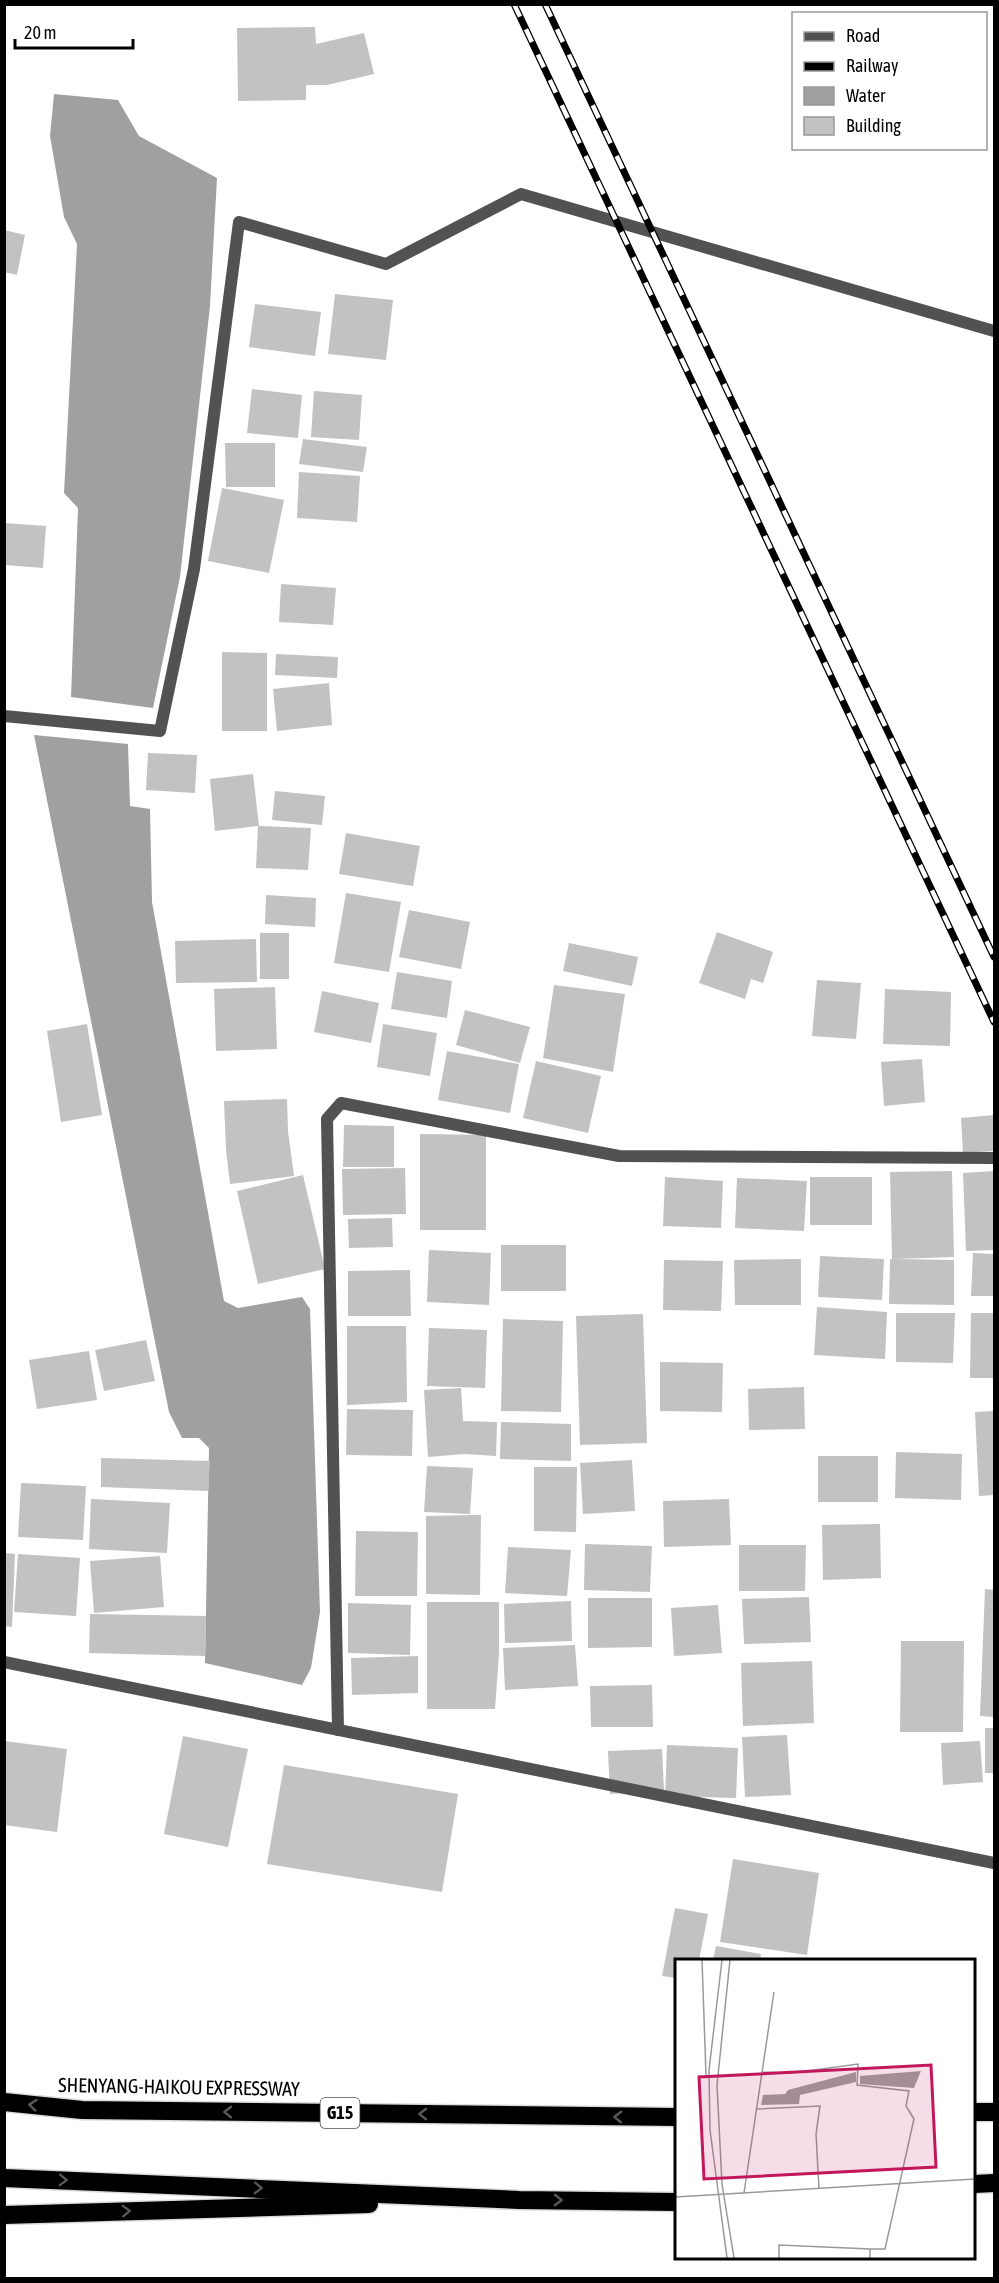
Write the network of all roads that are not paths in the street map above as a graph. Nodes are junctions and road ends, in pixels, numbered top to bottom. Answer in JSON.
{"nodes":[{"id":1,"x":994,"y":331,"type":"edge"},
{"id":2,"x":4,"y":716,"type":"edge"},
{"id":3,"x":994,"y":1158,"type":"edge"},
{"id":4,"x":4,"y":1662,"type":"edge"},
{"id":5,"x":338,"y":1730,"type":"junction"},
{"id":6,"x":994,"y":1863,"type":"edge"},
{"id":7,"x":4,"y":2102,"type":"edge"},
{"id":8,"x":975,"y":2112,"type":"edge"},
{"id":9,"x":994,"y":2112,"type":"edge"},
{"id":10,"x":675,"y":2117,"type":"edge"},
{"id":11,"x":4,"y":2178,"type":"edge"},
{"id":12,"x":994,"y":2183,"type":"edge"},
{"id":13,"x":975,"y":2184,"type":"edge"},
{"id":14,"x":519,"y":2200,"type":"junction"},
{"id":15,"x":675,"y":2202,"type":"edge"},
{"id":16,"x":4,"y":2215,"type":"edge"}],
"edges":[{"from":1,"to":2,"type":"street"},
{"from":3,"to":5,"type":"street"},
{"from":4,"to":5,"type":"street"},
{"from":5,"to":6,"type":"street"},
{"from":10,"to":7,"type":"highway","name":"SHENYANG-HAIKOU EXPRESSWAY","number":"G15","one_way":true},
{"from":8,"to":9,"type":"highway"},
{"from":11,"to":14,"type":"highway","one_way":true},
{"from":12,"to":13,"type":"highway"},
{"from":14,"to":15,"type":"highway","one_way":true},
{"from":16,"to":14,"type":"highway","one_way":true}]}
